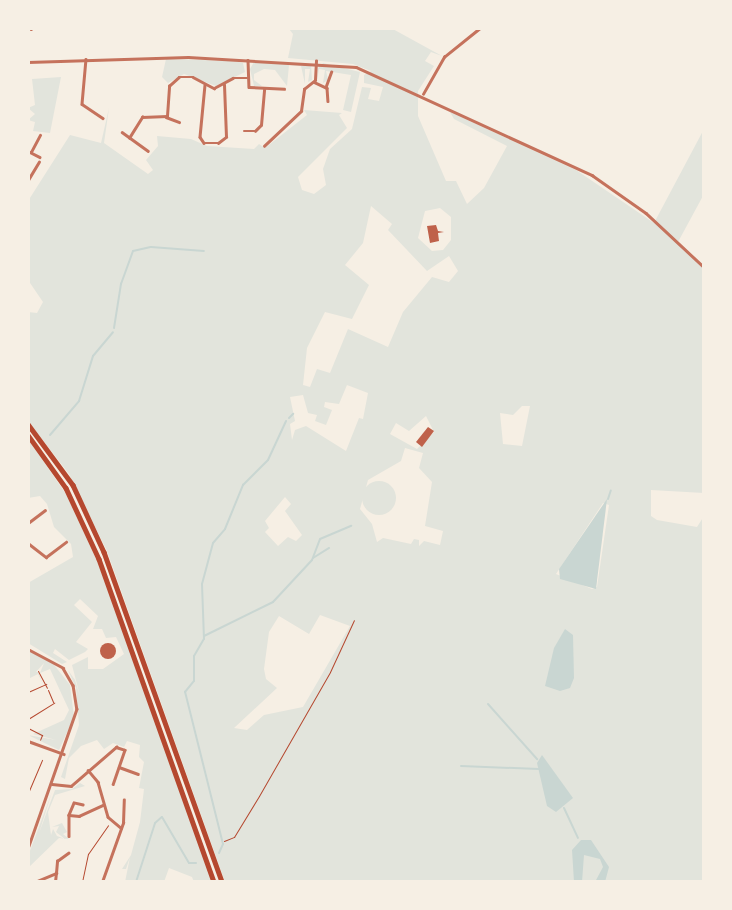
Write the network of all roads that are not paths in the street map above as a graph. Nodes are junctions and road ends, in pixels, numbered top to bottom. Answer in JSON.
{"nodes":[{"id":1,"x":480,"y":28,"type":"edge"},
{"id":2,"x":86,"y":60,"type":"junction"},
{"id":3,"x":248,"y":60,"type":"junction"},
{"id":4,"x":316,"y":61,"type":"junction"},
{"id":5,"x":28,"y":62,"type":"edge"},
{"id":6,"x":331,"y":72,"type":"dead end"},
{"id":7,"x":247,"y":78,"type":"junction"},
{"id":8,"x":314,"y":82,"type":"junction"},
{"id":9,"x":205,"y":85,"type":"junction"},
{"id":10,"x":224,"y":85,"type":"junction"},
{"id":11,"x":326,"y":86,"type":"junction"},
{"id":12,"x":264,"y":89,"type":"junction"},
{"id":13,"x":284,"y":89,"type":"dead end"},
{"id":14,"x":423,"y":94,"type":"junction"},
{"id":15,"x":328,"y":101,"type":"dead end"},
{"id":16,"x":166,"y":117,"type":"junction"},
{"id":17,"x":103,"y":118,"type":"dead end"},
{"id":18,"x":179,"y":122,"type":"dead end"},
{"id":19,"x":243,"y":131,"type":"dead end"},
{"id":20,"x":122,"y":132,"type":"dead end"},
{"id":21,"x":40,"y":135,"type":"dead end"},
{"id":22,"x":129,"y":138,"type":"junction"},
{"id":23,"x":264,"y":146,"type":"dead end"},
{"id":24,"x":148,"y":151,"type":"dead end"},
{"id":25,"x":29,"y":152,"type":"edge"},
{"id":26,"x":40,"y":157,"type":"dead end"},
{"id":27,"x":38,"y":162,"type":"dead end"},
{"id":28,"x":28,"y":180,"type":"edge"},
{"id":29,"x":704,"y":267,"type":"edge"},
{"id":30,"x":28,"y":424,"type":"edge"},
{"id":31,"x":28,"y":435,"type":"edge"},
{"id":32,"x":37,"y":508,"type":"dead end"},
{"id":33,"x":46,"y":510,"type":"dead end"},
{"id":34,"x":41,"y":513,"type":"junction"},
{"id":35,"x":28,"y":523,"type":"edge"},
{"id":36,"x":28,"y":543,"type":"edge"},
{"id":37,"x":66,"y":550,"type":"dead end"},
{"id":38,"x":46,"y":557,"type":"junction"},
{"id":39,"x":49,"y":561,"type":"dead end"},
{"id":40,"x":28,"y":649,"type":"edge"},
{"id":41,"x":28,"y":742,"type":"edge"},
{"id":42,"x":128,"y":744,"type":"dead end"},
{"id":43,"x":125,"y":750,"type":"junction"},
{"id":44,"x":64,"y":754,"type":"junction"},
{"id":45,"x":119,"y":767,"type":"junction"},
{"id":46,"x":88,"y":770,"type":"junction"},
{"id":47,"x":138,"y":774,"type":"dead end"},
{"id":48,"x":52,"y":784,"type":"junction"},
{"id":49,"x":113,"y":784,"type":"dead end"},
{"id":50,"x":124,"y":800,"type":"dead end"},
{"id":51,"x":83,"y":805,"type":"dead end"},
{"id":52,"x":103,"y":805,"type":"junction"},
{"id":53,"x":124,"y":807,"type":"junction"},
{"id":54,"x":118,"y":808,"type":"dead end"},
{"id":55,"x":69,"y":815,"type":"junction"},
{"id":56,"x":121,"y":828,"type":"junction"},
{"id":57,"x":69,"y":836,"type":"dead end"},
{"id":58,"x":28,"y":849,"type":"edge"},
{"id":59,"x":68,"y":853,"type":"dead end"},
{"id":60,"x":56,"y":873,"type":"junction"},
{"id":61,"x":35,"y":882,"type":"edge"},
{"id":62,"x":55,"y":882,"type":"edge"},
{"id":63,"x":102,"y":882,"type":"edge"},
{"id":64,"x":214,"y":882,"type":"edge"},
{"id":65,"x":222,"y":882,"type":"edge"}],
"edges":[{"from":1,"to":14,"type":"street"},
{"from":2,"to":3,"type":"street"},
{"from":2,"to":5,"type":"street"},
{"from":2,"to":17,"type":"street"},
{"from":3,"to":4,"type":"street"},
{"from":3,"to":7,"type":"street"},
{"from":4,"to":8,"type":"street"},
{"from":4,"to":14,"type":"street"},
{"from":6,"to":11,"type":"street"},
{"from":7,"to":10,"type":"street"},
{"from":7,"to":12,"type":"street"},
{"from":8,"to":11,"type":"street"},
{"from":8,"to":23,"type":"street"},
{"from":9,"to":10,"type":"street"},
{"from":9,"to":10,"type":"street"},
{"from":9,"to":16,"type":"street"},
{"from":11,"to":15,"type":"street"},
{"from":12,"to":13,"type":"street"},
{"from":12,"to":19,"type":"street"},
{"from":14,"to":29,"type":"street"},
{"from":16,"to":18,"type":"street"},
{"from":16,"to":22,"type":"street"},
{"from":20,"to":22,"type":"street"},
{"from":21,"to":25,"type":"street"},
{"from":22,"to":24,"type":"street"},
{"from":25,"to":26,"type":"street"},
{"from":27,"to":28,"type":"street"},
{"from":30,"to":65,"type":"highway"},
{"from":31,"to":64,"type":"highway"},
{"from":32,"to":34,"type":"street"},
{"from":33,"to":34,"type":"street"},
{"from":34,"to":35,"type":"street"},
{"from":36,"to":38,"type":"street"},
{"from":37,"to":38,"type":"street"},
{"from":38,"to":39,"type":"street"},
{"from":40,"to":44,"type":"street"},
{"from":41,"to":44,"type":"street"},
{"from":42,"to":43,"type":"street"},
{"from":43,"to":45,"type":"street"},
{"from":43,"to":46,"type":"street"},
{"from":44,"to":48,"type":"street"},
{"from":45,"to":47,"type":"street"},
{"from":45,"to":49,"type":"street"},
{"from":46,"to":48,"type":"street"},
{"from":46,"to":52,"type":"street"},
{"from":48,"to":58,"type":"street"},
{"from":50,"to":53,"type":"street"},
{"from":51,"to":55,"type":"street"},
{"from":52,"to":55,"type":"street"},
{"from":52,"to":56,"type":"street"},
{"from":53,"to":54,"type":"street"},
{"from":53,"to":56,"type":"street"},
{"from":55,"to":57,"type":"street"},
{"from":56,"to":63,"type":"street"},
{"from":59,"to":60,"type":"street"},
{"from":60,"to":61,"type":"street"},
{"from":60,"to":62,"type":"street"}]}
